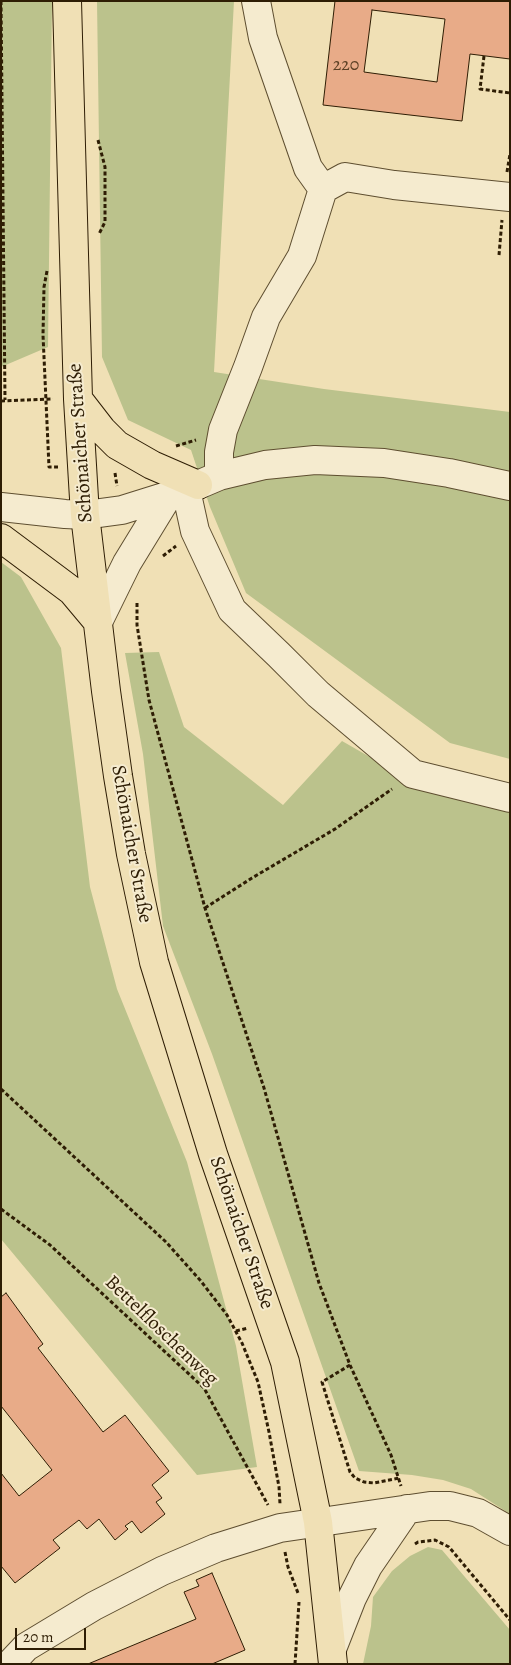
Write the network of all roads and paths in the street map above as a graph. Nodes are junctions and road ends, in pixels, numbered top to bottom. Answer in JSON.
{"nodes":[{"id":1,"x":2,"y":1,"type":"edge"},
{"id":2,"x":67,"y":1,"type":"edge"},
{"id":3,"x":256,"y":1,"type":"edge"},
{"id":4,"x":484,"y":56,"type":"dead end"},
{"id":5,"x":510,"y":93,"type":"edge"},
{"id":6,"x":322,"y":189,"type":"junction"},
{"id":7,"x":510,"y":196,"type":"edge"},
{"id":8,"x":48,"y":263,"type":"dead end"},
{"id":9,"x":78,"y":399,"type":"junction"},
{"id":10,"x":3,"y":400,"type":"edge"},
{"id":11,"x":223,"y":430,"type":"junction"},
{"id":12,"x":170,"y":448,"type":"dead end"},
{"id":13,"x":510,"y":486,"type":"edge"},
{"id":14,"x":192,"y":487,"type":"junction"},
{"id":15,"x":1,"y":507,"type":"edge"},
{"id":16,"x":86,"y":515,"type":"junction"},
{"id":17,"x":195,"y":531,"type":"junction"},
{"id":18,"x":1,"y":538,"type":"edge"},
{"id":19,"x":156,"y":562,"type":"dead end"},
{"id":20,"x":137,"y":600,"type":"dead end"},
{"id":21,"x":98,"y":622,"type":"junction"},
{"id":22,"x":414,"y":774,"type":"junction"},
{"id":23,"x":510,"y":798,"type":"edge"},
{"id":24,"x":205,"y":908,"type":"junction"},
{"id":25,"x":1,"y":1089,"type":"edge"},
{"id":26,"x":1,"y":1209,"type":"edge"},
{"id":27,"x":350,"y":1365,"type":"junction"},
{"id":28,"x":399,"y":1478,"type":"junction"},
{"id":29,"x":407,"y":1509,"type":"junction"},
{"id":30,"x":318,"y":1522,"type":"junction"},
{"id":31,"x":280,"y":1528,"type":"junction"},
{"id":32,"x":510,"y":1531,"type":"edge"},
{"id":33,"x":418,"y":1542,"type":"dead end"},
{"id":34,"x":510,"y":1620,"type":"edge"},
{"id":35,"x":333,"y":1656,"type":"edge"},
{"id":36,"x":10,"y":1664,"type":"edge"},
{"id":37,"x":295,"y":1664,"type":"edge"}],
"edges":[{"from":1,"to":10,"type":"path"},
{"from":2,"to":9,"type":"main road","name":"Schönaicher Straße"},
{"from":3,"to":6,"type":"street"},
{"from":4,"to":5,"type":"path"},
{"from":6,"to":7,"type":"street"},
{"from":6,"to":11,"type":"street"},
{"from":8,"to":10,"type":"path"},
{"from":9,"to":14,"type":"main road"},
{"from":9,"to":16,"type":"main road","name":"Schönaicher Straße"},
{"from":11,"to":12,"type":"path"},
{"from":11,"to":14,"type":"street"},
{"from":13,"to":14,"type":"street"},
{"from":14,"to":16,"type":"street"},
{"from":14,"to":17,"type":"street"},
{"from":14,"to":21,"type":"street"},
{"from":15,"to":16,"type":"street"},
{"from":16,"to":21,"type":"main road","name":"Schönaicher Straße"},
{"from":17,"to":19,"type":"path"},
{"from":17,"to":22,"type":"street"},
{"from":18,"to":21,"type":"main road"},
{"from":20,"to":24,"type":"path"},
{"from":21,"to":30,"type":"main road","name":"Schönaicher Straße"},
{"from":22,"to":23,"type":"street"},
{"from":22,"to":24,"type":"path"},
{"from":24,"to":27,"type":"path"},
{"from":25,"to":31,"type":"path"},
{"from":26,"to":31,"type":"path","name":"Bettelfloschenweg"},
{"from":27,"to":28,"type":"path"},
{"from":27,"to":28,"type":"path"},
{"from":28,"to":29,"type":"path"},
{"from":29,"to":30,"type":"street"},
{"from":29,"to":32,"type":"street"},
{"from":29,"to":35,"type":"street"},
{"from":30,"to":31,"type":"street"},
{"from":30,"to":35,"type":"main road","name":"Schönaicher Straße"},
{"from":31,"to":36,"type":"street"},
{"from":31,"to":37,"type":"path"},
{"from":33,"to":34,"type":"path"}]}
